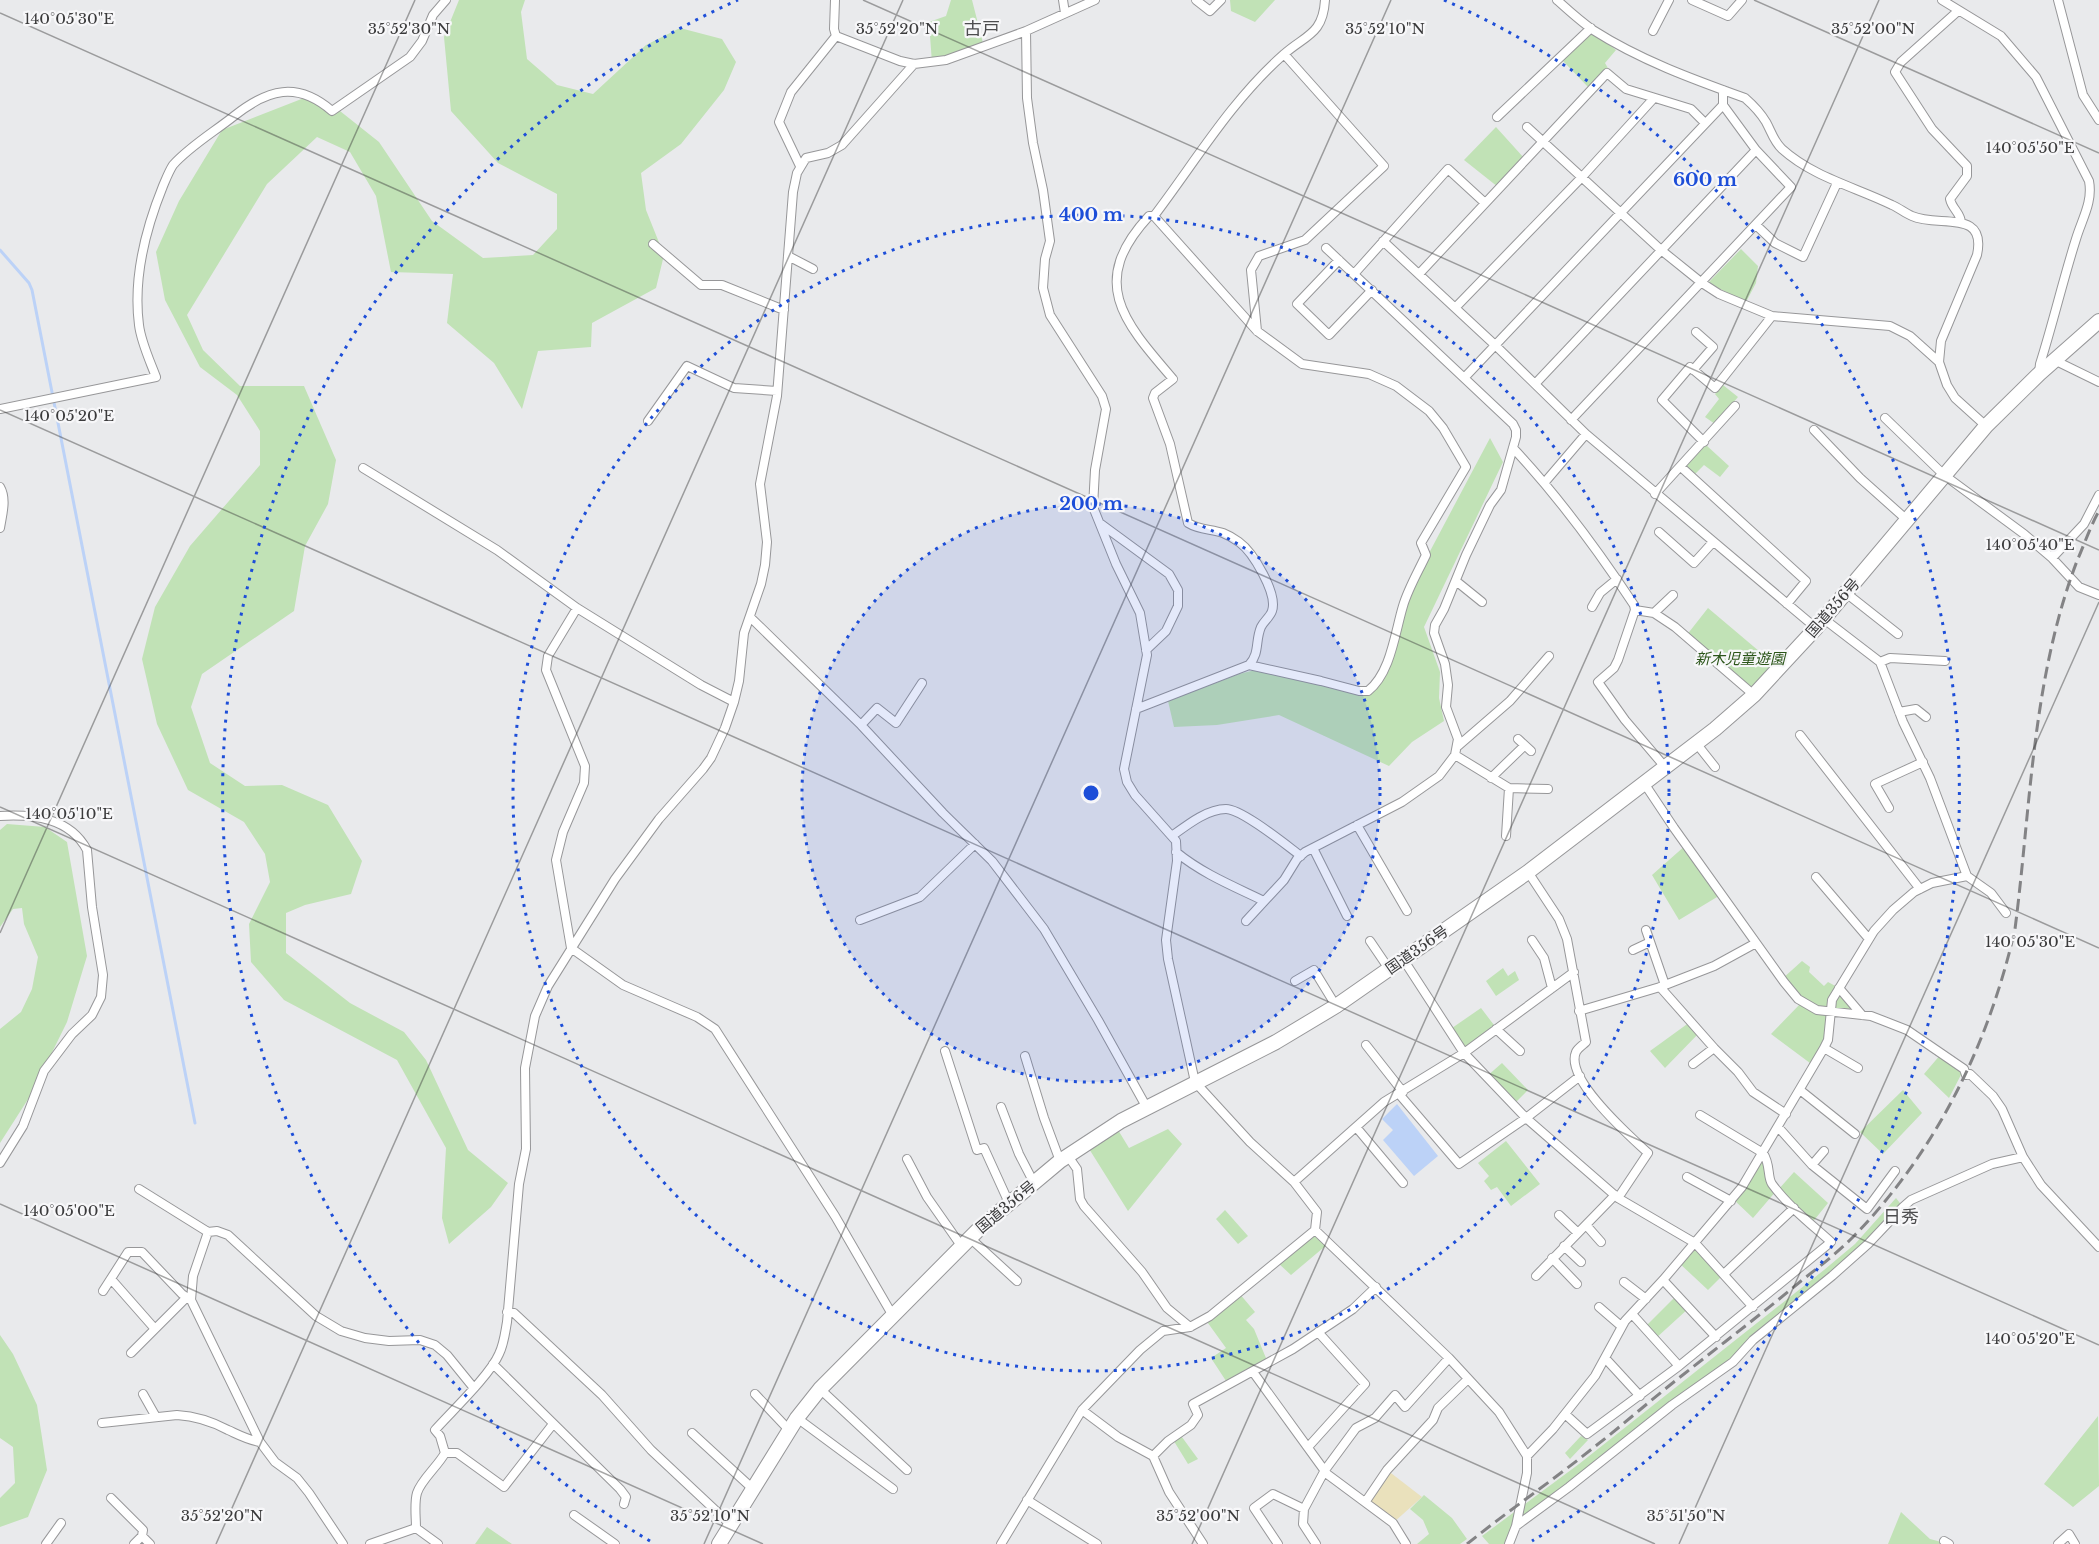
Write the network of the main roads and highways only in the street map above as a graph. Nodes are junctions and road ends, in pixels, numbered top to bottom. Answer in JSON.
{"nodes":[{"id":1,"x":2099,"y":321,"type":"edge"},
{"id":2,"x":719,"y":1544,"type":"edge"}],
"edges":[{"from":1,"to":2,"type":"highway","name":"国道356号"}]}
